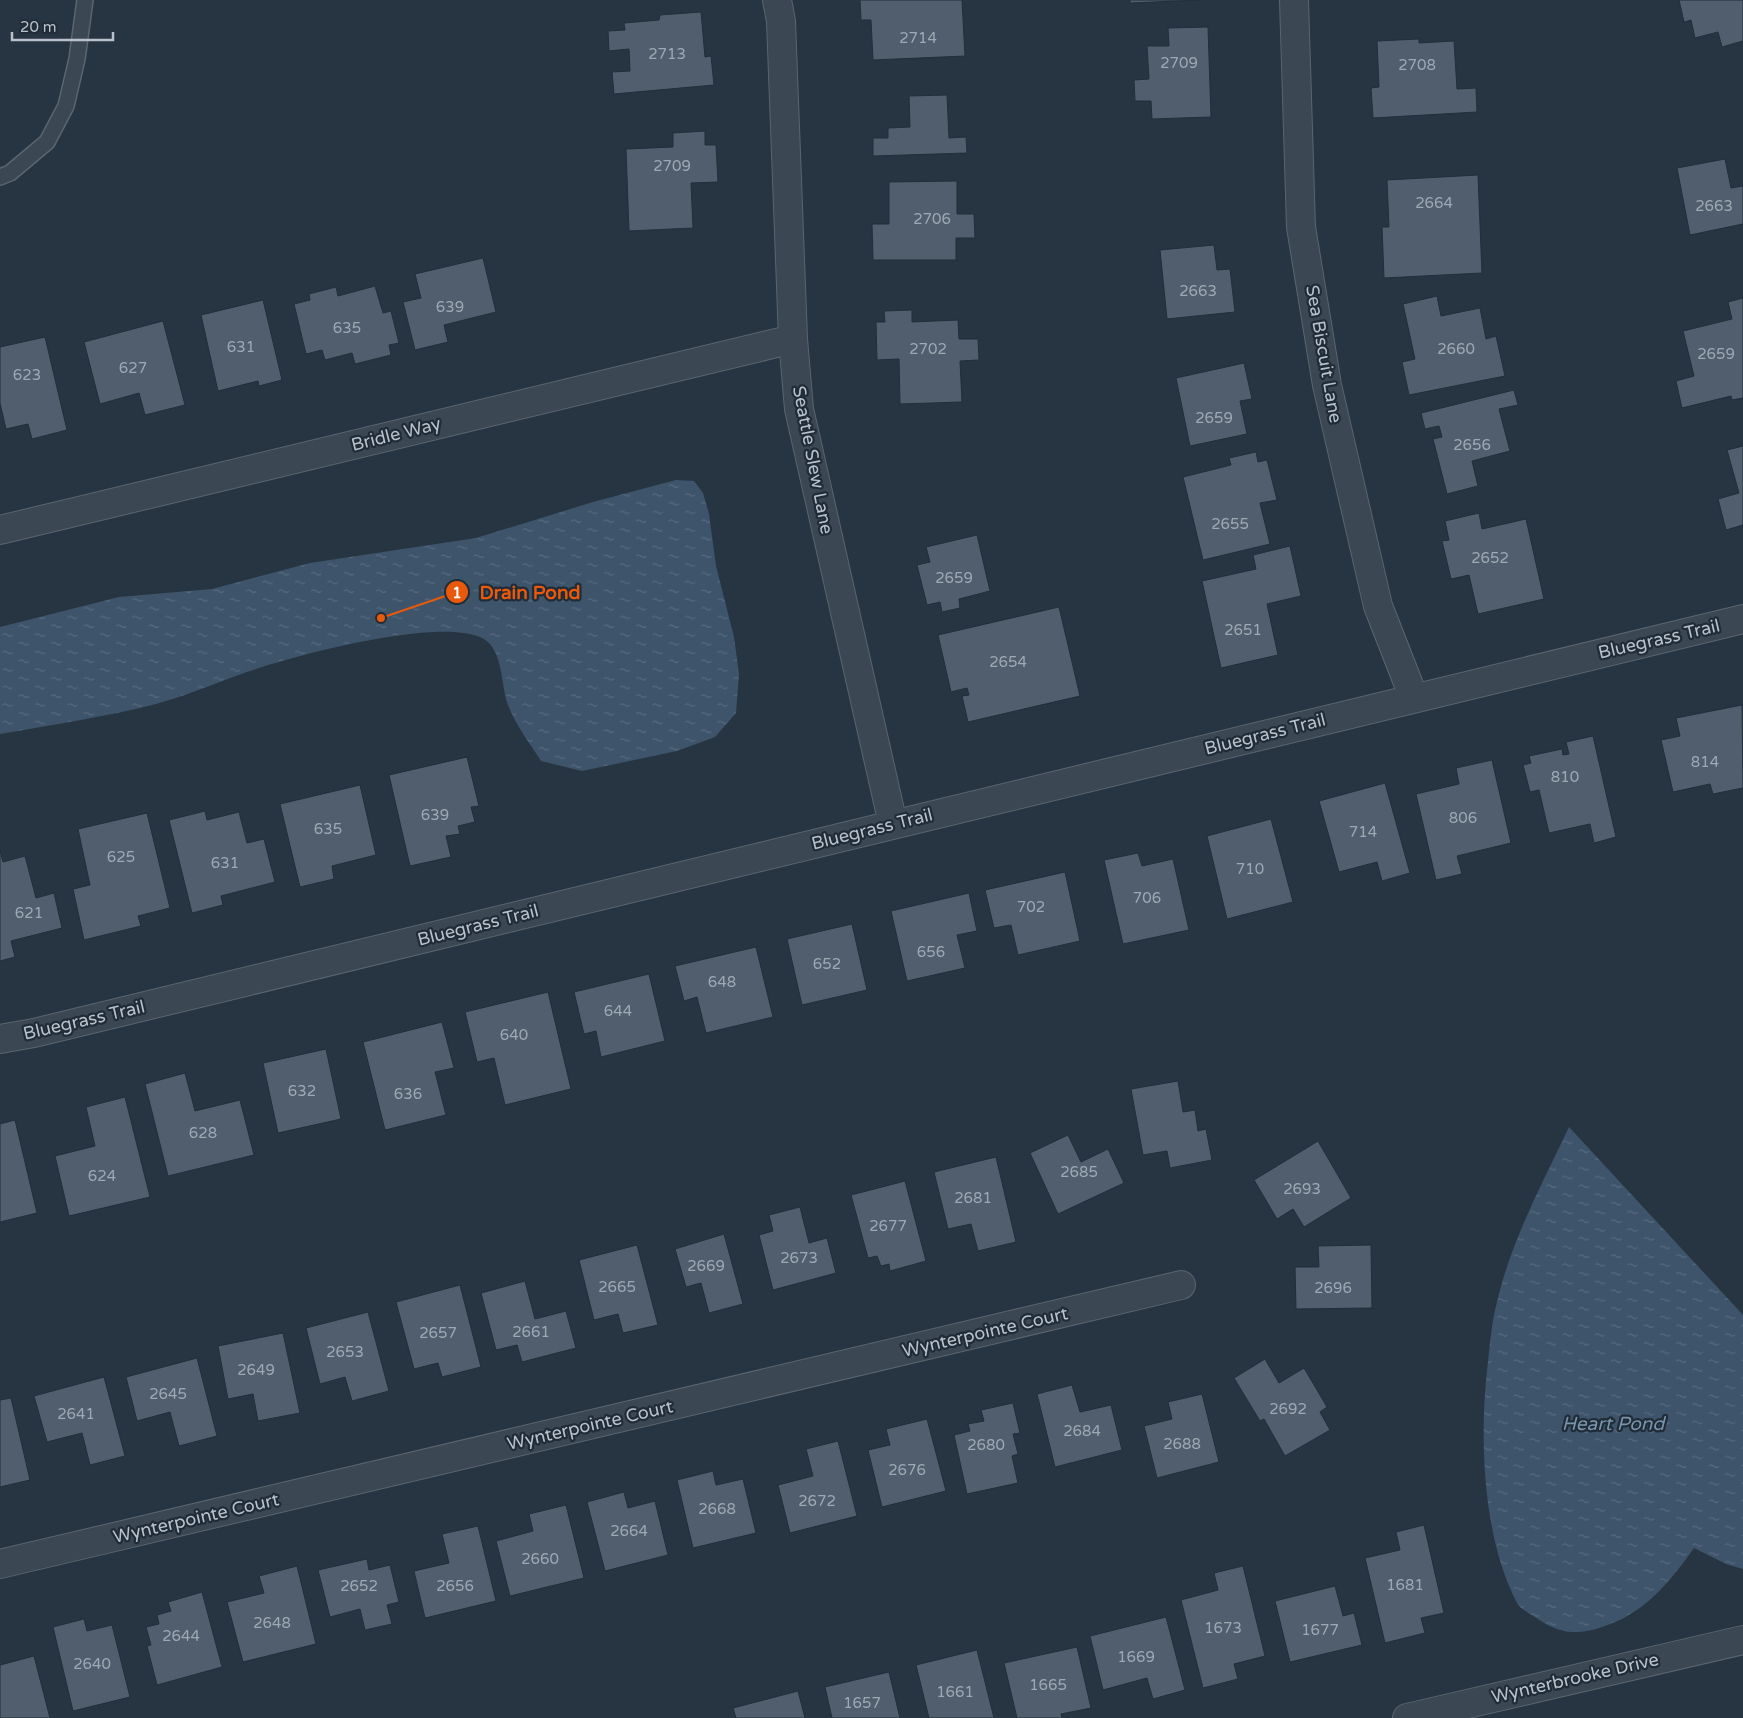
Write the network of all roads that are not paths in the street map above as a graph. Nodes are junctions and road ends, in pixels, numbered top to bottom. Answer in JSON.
{"nodes":[{"id":1,"x":85,"y":0,"type":"edge"},
{"id":2,"x":777,"y":0,"type":"edge"},
{"id":3,"x":1294,"y":0,"type":"edge"},
{"id":4,"x":0,"y":177,"type":"edge"},
{"id":5,"x":793,"y":339,"type":"junction"},
{"id":6,"x":0,"y":530,"type":"edge"},
{"id":7,"x":1743,"y":619,"type":"edge"},
{"id":8,"x":1414,"y":698,"type":"junction"},
{"id":9,"x":894,"y":824,"type":"junction"},
{"id":10,"x":0,"y":1039,"type":"edge"},
{"id":11,"x":1181,"y":1285,"type":"dead end"},
{"id":12,"x":0,"y":1564,"type":"edge"},
{"id":13,"x":1743,"y":1640,"type":"edge"},
{"id":14,"x":1408,"y":1718,"type":"edge"}],
"edges":[{"from":1,"to":4,"type":"lane"},
{"from":2,"to":5,"type":"street","name":"Seattle Slew Lane"},
{"from":3,"to":8,"type":"street","name":"Sea Biscuit Lane"},
{"from":5,"to":6,"type":"street","name":"Bridle Way"},
{"from":5,"to":9,"type":"street","name":"Seattle Slew Lane"},
{"from":7,"to":8,"type":"street","name":"Bluegrass Trail"},
{"from":8,"to":9,"type":"street","name":"Bluegrass Trail"},
{"from":9,"to":10,"type":"street","name":"Bluegrass Trail"},
{"from":11,"to":12,"type":"street","name":"Wynterpointe Court"},
{"from":13,"to":14,"type":"street","name":"Wynterbrooke Drive"}]}
